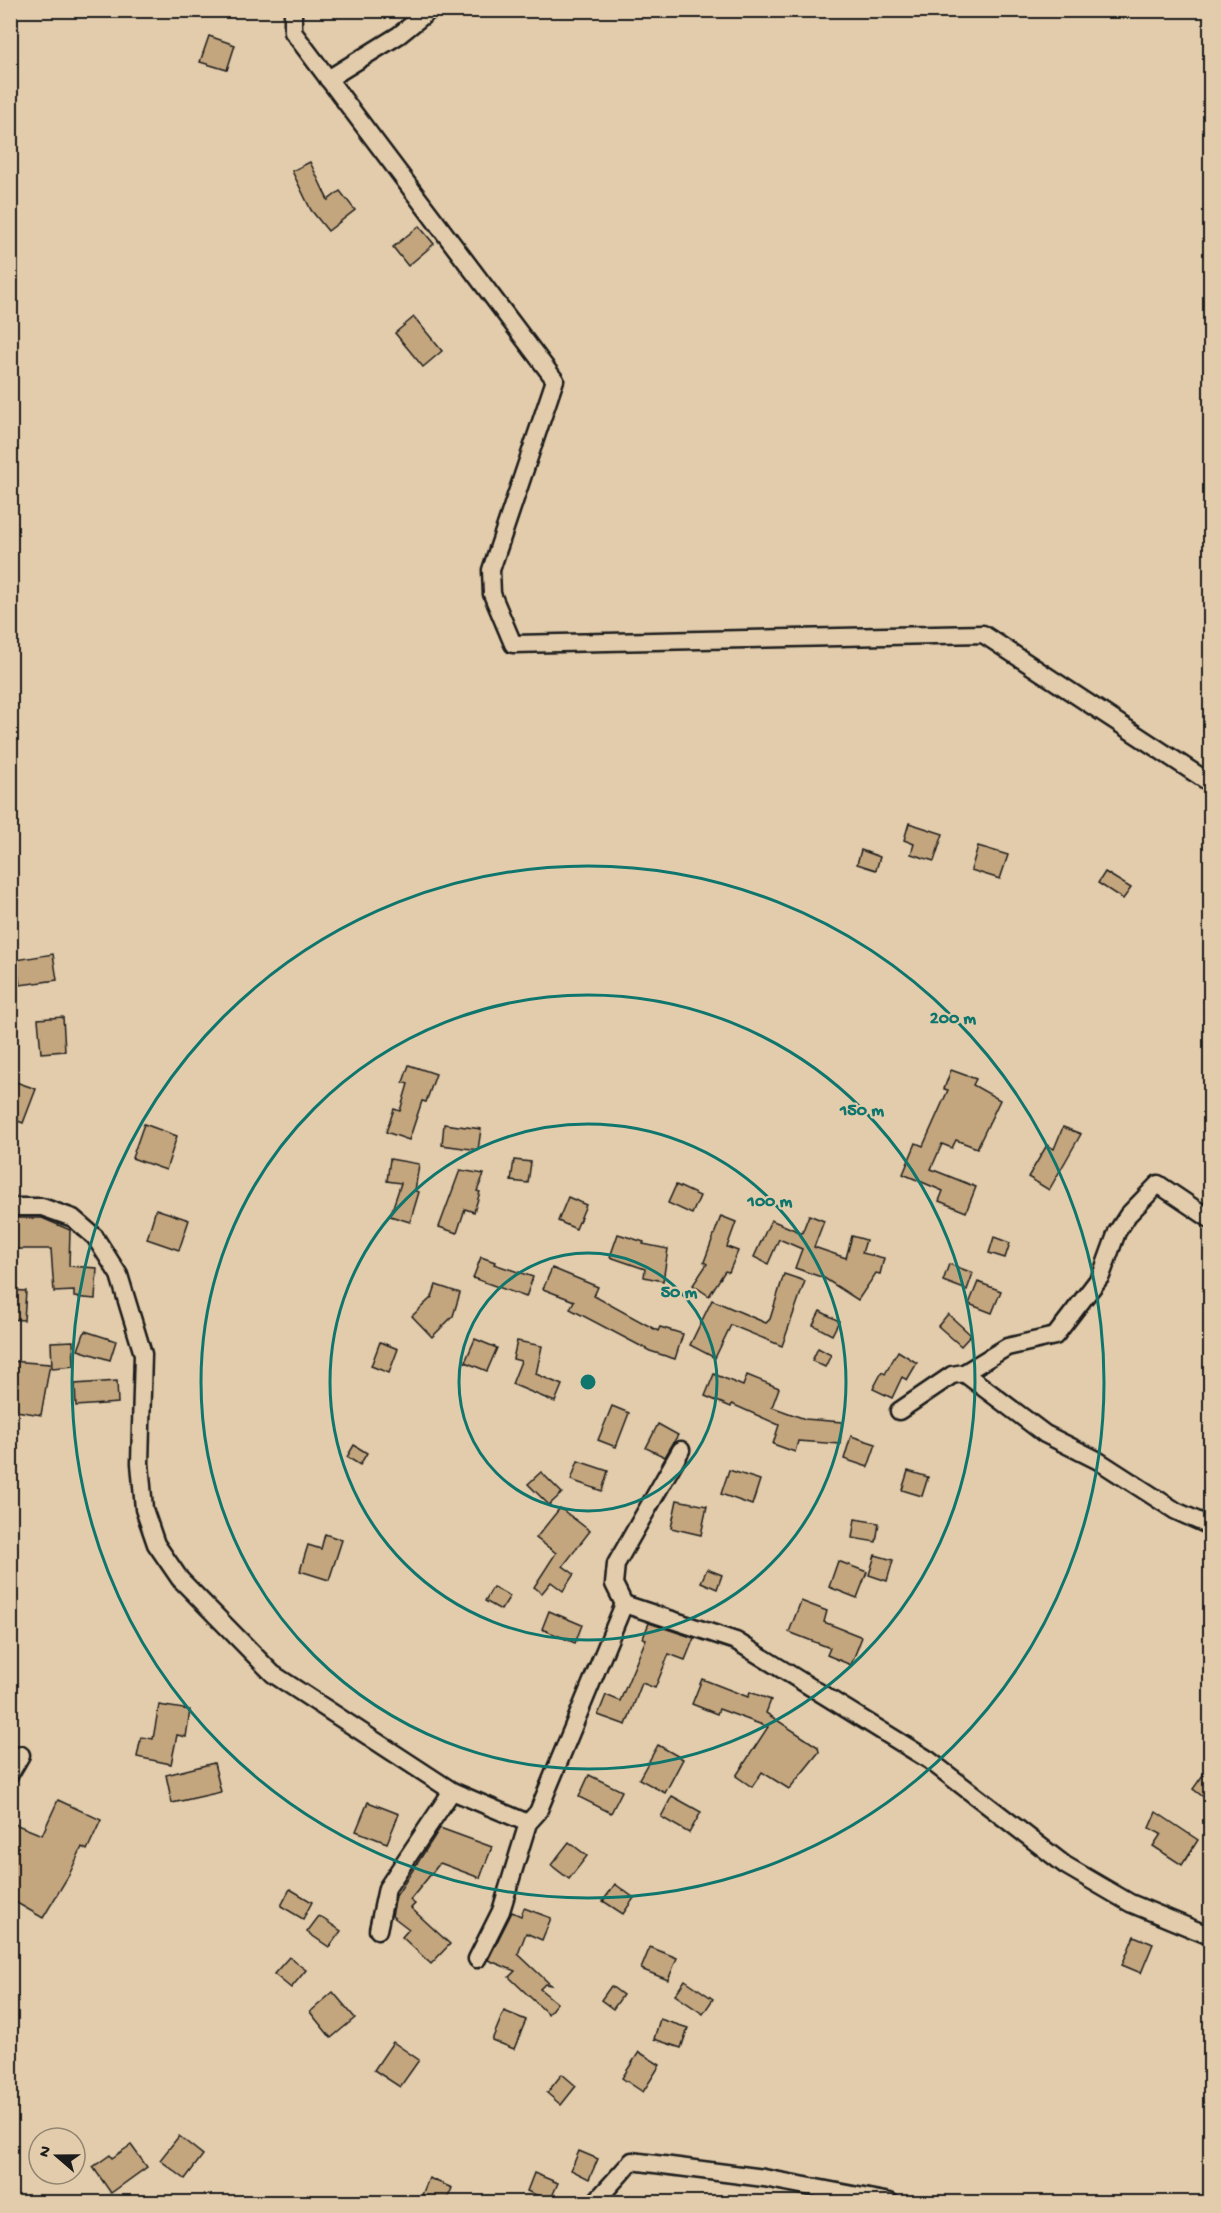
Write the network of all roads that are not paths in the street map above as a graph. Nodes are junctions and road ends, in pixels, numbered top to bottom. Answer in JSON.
{"nodes":[{"id":1,"x":293,"y":10,"type":"edge"},
{"id":2,"x":430,"y":10,"type":"edge"},
{"id":3,"x":328,"y":79,"type":"junction"},
{"id":4,"x":1210,"y":783,"type":"edge"},
{"id":5,"x":10,"y":1207,"type":"edge"},
{"id":6,"x":1210,"y":1219,"type":"edge"},
{"id":7,"x":964,"y":1372,"type":"junction"},
{"id":8,"x":899,"y":1411,"type":"dead end"},
{"id":9,"x":681,"y":1450,"type":"dead end"},
{"id":10,"x":1210,"y":1526,"type":"edge"},
{"id":11,"x":624,"y":1604,"type":"junction"},
{"id":12,"x":21,"y":1755,"type":"dead end"},
{"id":13,"x":10,"y":1774,"type":"edge"},
{"id":14,"x":452,"y":1791,"type":"junction"},
{"id":15,"x":528,"y":1823,"type":"junction"},
{"id":16,"x":378,"y":1930,"type":"dead end"},
{"id":17,"x":1210,"y":1936,"type":"edge"},
{"id":18,"x":477,"y":1959,"type":"dead end"},
{"id":19,"x":595,"y":2202,"type":"edge"},
{"id":20,"x":890,"y":2202,"type":"edge"}],
"edges":[{"from":1,"to":3,"type":"street"},
{"from":2,"to":3,"type":"street"},
{"from":3,"to":4,"type":"street"},
{"from":5,"to":14,"type":"street"},
{"from":6,"to":7,"type":"street"},
{"from":7,"to":8,"type":"street"},
{"from":7,"to":10,"type":"street"},
{"from":9,"to":11,"type":"street"},
{"from":11,"to":15,"type":"street"},
{"from":11,"to":17,"type":"street"},
{"from":12,"to":13,"type":"street"},
{"from":14,"to":15,"type":"street"},
{"from":14,"to":16,"type":"street"},
{"from":15,"to":18,"type":"street"},
{"from":19,"to":20,"type":"street"}]}
